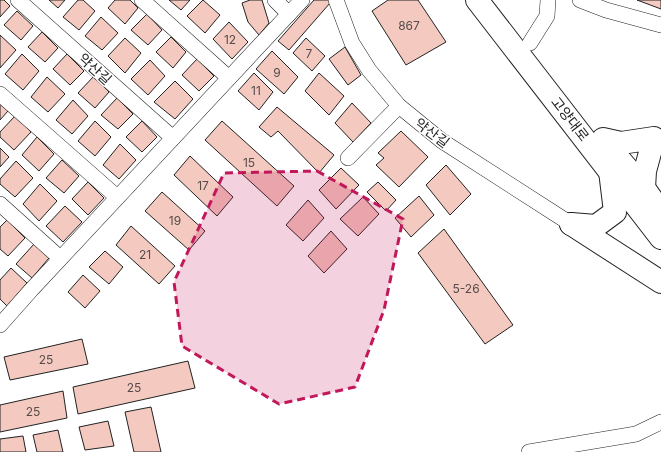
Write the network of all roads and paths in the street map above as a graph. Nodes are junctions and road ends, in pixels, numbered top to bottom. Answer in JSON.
{"nodes":[{"id":1,"x":18,"y":0,"type":"edge"},
{"id":2,"x":142,"y":0,"type":"edge"},
{"id":3,"x":275,"y":0,"type":"edge"},
{"id":4,"x":302,"y":0,"type":"edge"},
{"id":5,"x":336,"y":0,"type":"edge"},
{"id":6,"x":477,"y":0,"type":"edge"},
{"id":7,"x":495,"y":0,"type":"edge"},
{"id":8,"x":548,"y":0,"type":"edge"},
{"id":9,"x":580,"y":0,"type":"edge"},
{"id":10,"x":289,"y":14,"type":"junction"},
{"id":11,"x":661,"y":25,"type":"edge"},
{"id":12,"x":530,"y":44,"type":"junction"},
{"id":13,"x":229,"y":78,"type":"junction"},
{"id":14,"x":0,"y":94,"type":"edge"},
{"id":15,"x":399,"y":106,"type":"junction"},
{"id":16,"x":657,"y":136,"type":"edge"},
{"id":17,"x":173,"y":138,"type":"junction"},
{"id":18,"x":603,"y":139,"type":"junction"},
{"id":19,"x":348,"y":158,"type":"dead end"},
{"id":20,"x":610,"y":170,"type":"junction"},
{"id":21,"x":644,"y":188,"type":"junction"},
{"id":22,"x":117,"y":197,"type":"junction"},
{"id":23,"x":0,"y":204,"type":"edge"},
{"id":24,"x":661,"y":212,"type":"edge"},
{"id":25,"x":571,"y":224,"type":"junction"},
{"id":26,"x":661,"y":238,"type":"edge"},
{"id":27,"x":60,"y":258,"type":"junction"},
{"id":28,"x":661,"y":282,"type":"edge"},
{"id":29,"x":0,"y":324,"type":"edge"},
{"id":30,"x":661,"y":422,"type":"edge"},
{"id":31,"x":529,"y":452,"type":"edge"}],
"edges":[{"from":1,"to":17,"type":"street","name":"약산길"},
{"from":2,"to":13,"type":"street"},
{"from":3,"to":10,"type":"street"},
{"from":4,"to":10,"type":"street"},
{"from":5,"to":15,"type":"street","name":"약산길"},
{"from":6,"to":20,"type":"main road","name":"고양대로"},
{"from":7,"to":12,"type":"main road","name":"고양대로"},
{"from":8,"to":12,"type":"street"},
{"from":9,"to":11,"type":"street"},
{"from":10,"to":13,"type":"street"},
{"from":12,"to":18,"type":"main road","name":"고양대로"},
{"from":13,"to":17,"type":"street"},
{"from":14,"to":22,"type":"street"},
{"from":15,"to":19,"type":"street"},
{"from":15,"to":25,"type":"street","name":"약산길"},
{"from":16,"to":18,"type":"main road"},
{"from":16,"to":21,"type":"main road"},
{"from":17,"to":22,"type":"street"},
{"from":18,"to":21,"type":"main road","name":"고양대로"},
{"from":20,"to":25,"type":"main road"},
{"from":20,"to":26,"type":"main road","name":"고양대로"},
{"from":21,"to":24,"type":"main road","name":"고양대로"},
{"from":22,"to":27,"type":"street"},
{"from":23,"to":27,"type":"street"},
{"from":25,"to":28,"type":"main road"},
{"from":27,"to":29,"type":"street"},
{"from":30,"to":31,"type":"street"}]}
